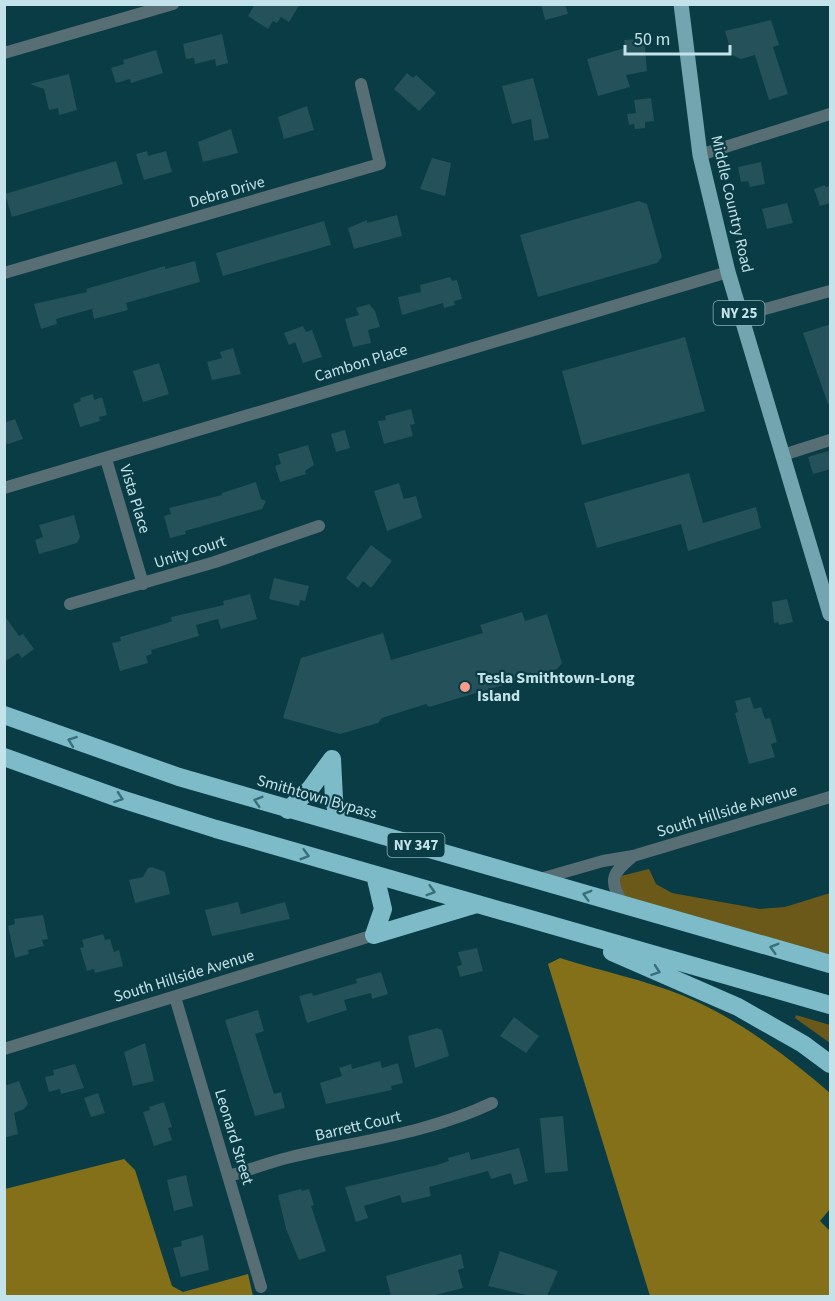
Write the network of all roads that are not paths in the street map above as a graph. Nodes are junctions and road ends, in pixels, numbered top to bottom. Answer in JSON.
{"nodes":[{"id":1,"x":173,"y":4,"type":"edge"},
{"id":2,"x":681,"y":4,"type":"edge"},
{"id":3,"x":4,"y":53,"type":"edge"},
{"id":4,"x":361,"y":84,"type":"dead end"},
{"id":5,"x":831,"y":114,"type":"edge"},
{"id":6,"x":700,"y":155,"type":"junction"},
{"id":7,"x":728,"y":272,"type":"junction"},
{"id":8,"x":4,"y":273,"type":"edge"},
{"id":9,"x":831,"y":291,"type":"edge"},
{"id":10,"x":740,"y":316,"type":"junction"},
{"id":11,"x":831,"y":440,"type":"edge"},
{"id":12,"x":783,"y":455,"type":"junction"},
{"id":13,"x":106,"y":459,"type":"junction"},
{"id":14,"x":4,"y":488,"type":"edge"},
{"id":15,"x":319,"y":526,"type":"dead end"},
{"id":16,"x":143,"y":584,"type":"junction"},
{"id":17,"x":70,"y":604,"type":"dead end"},
{"id":18,"x":831,"y":614,"type":"edge"},
{"id":19,"x":4,"y":715,"type":"edge"},
{"id":20,"x":4,"y":757,"type":"edge"},
{"id":21,"x":831,"y":798,"type":"edge"},
{"id":22,"x":288,"y":810,"type":"junction"},
{"id":23,"x":339,"y":824,"type":"junction"},
{"id":24,"x":633,"y":856,"type":"junction"},
{"id":25,"x":375,"y":875,"type":"junction"},
{"id":26,"x":536,"y":880,"type":"junction"},
{"id":27,"x":477,"y":904,"type":"junction"},
{"id":28,"x":624,"y":905,"type":"junction"},
{"id":29,"x":564,"y":929,"type":"junction"},
{"id":30,"x":374,"y":934,"type":"junction"},
{"id":31,"x":829,"y":963,"type":"edge"},
{"id":32,"x":175,"y":997,"type":"junction"},
{"id":33,"x":831,"y":1005,"type":"edge"},
{"id":34,"x":4,"y":1049,"type":"edge"},
{"id":35,"x":831,"y":1064,"type":"edge"},
{"id":36,"x":492,"y":1103,"type":"dead end"},
{"id":37,"x":229,"y":1176,"type":"junction"},
{"id":38,"x":261,"y":1287,"type":"dead end"}],
"edges":[{"from":1,"to":3,"type":"street"},
{"from":2,"to":6,"type":"main road","name":"Middle Country Road","number":"NY 25"},
{"from":4,"to":8,"type":"street","name":"Debra Drive"},
{"from":5,"to":6,"type":"street"},
{"from":6,"to":7,"type":"main road","name":"Middle Country Road","number":"NY 25"},
{"from":7,"to":10,"type":"main road","name":"Middle Country Road","number":"NY 25"},
{"from":7,"to":13,"type":"street","name":"Cambon Place"},
{"from":9,"to":10,"type":"street"},
{"from":10,"to":12,"type":"main road","name":"Middle Country Road","number":"NY 25"},
{"from":11,"to":12,"type":"street"},
{"from":12,"to":18,"type":"main road","name":"Middle Country Road","number":"NY 25"},
{"from":13,"to":14,"type":"street","name":"Cambon Place"},
{"from":13,"to":16,"type":"street","name":"Vista Place"},
{"from":15,"to":16,"type":"street","name":"Unity court"},
{"from":16,"to":17,"type":"street","name":"Unity court"},
{"from":22,"to":19,"type":"highway","name":"Smithtown Bypass","number":"NY 347","one_way":true},
{"from":20,"to":25,"type":"highway","number":"NY 347","one_way":true},
{"from":21,"to":24,"type":"street","name":"South Hillside Avenue"},
{"from":22,"to":23,"type":"highway","name":"Smithtown Bypass","number":"NY 347"},
{"from":22,"to":23,"type":"highway"},
{"from":23,"to":26,"type":"highway","name":"Smithtown Bypass","number":"NY 347"},
{"from":24,"to":26,"type":"street","name":"South Hillside Avenue"},
{"from":24,"to":28,"type":"street"},
{"from":25,"to":27,"type":"highway","number":"NY 347","one_way":true},
{"from":25,"to":30,"type":"highway"},
{"from":28,"to":26,"type":"highway","name":"Smithtown Bypass","number":"NY 347","one_way":true},
{"from":27,"to":29,"type":"highway","number":"NY 347"},
{"from":27,"to":30,"type":"highway"},
{"from":31,"to":28,"type":"highway","name":"Smithtown Bypass","number":"NY 347","one_way":true},
{"from":29,"to":33,"type":"highway","number":"NY 347"},
{"from":29,"to":35,"type":"highway","one_way":true},
{"from":30,"to":32,"type":"street","name":"South Hillside Avenue"},
{"from":32,"to":34,"type":"street","name":"South Hillside Avenue"},
{"from":32,"to":37,"type":"street","name":"Leonard Street"},
{"from":36,"to":37,"type":"street","name":"Barrett Court"},
{"from":37,"to":38,"type":"street","name":"Leonard Street"}]}
